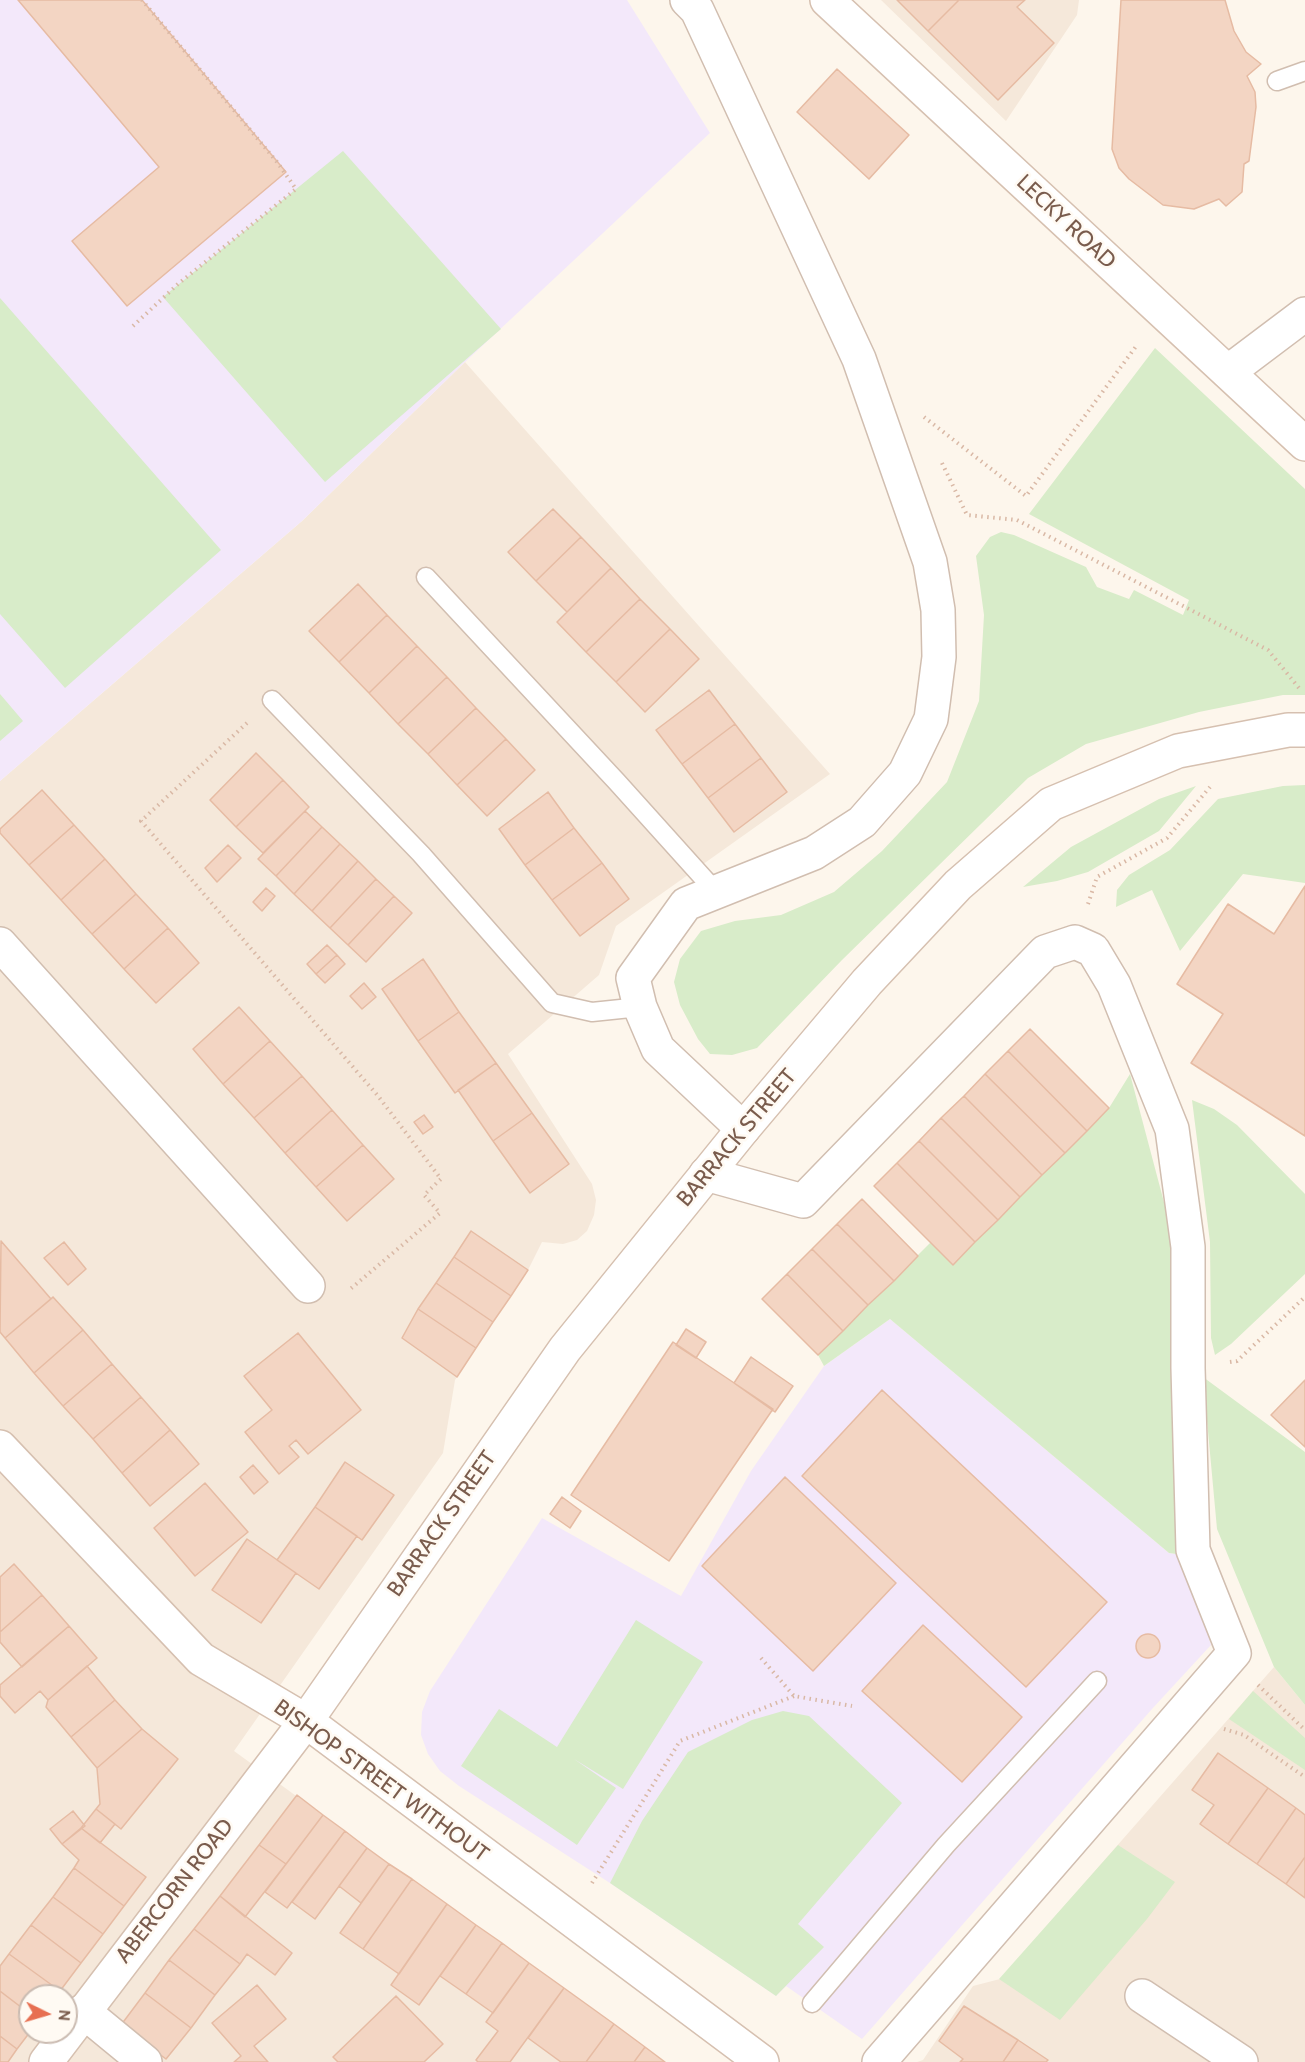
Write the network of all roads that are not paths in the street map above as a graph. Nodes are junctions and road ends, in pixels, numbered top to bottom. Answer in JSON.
{"nodes":[{"id":1,"x":687,"y":0,"type":"edge"},
{"id":2,"x":827,"y":0,"type":"edge"},
{"id":3,"x":1305,"y":71,"type":"edge"},
{"id":4,"x":1277,"y":81,"type":"dead end"},
{"id":5,"x":1305,"y":314,"type":"edge"},
{"id":6,"x":1228,"y":372,"type":"junction"},
{"id":7,"x":1305,"y":444,"type":"edge"},
{"id":8,"x":426,"y":577,"type":"dead end"},
{"id":9,"x":272,"y":700,"type":"road end"},
{"id":10,"x":1305,"y":730,"type":"edge"},
{"id":11,"x":716,"y":892,"type":"junction"},
{"id":12,"x":0,"y":944,"type":"edge"},
{"id":13,"x":640,"y":1007,"type":"junction"},
{"id":14,"x":743,"y":1129,"type":"junction"},
{"id":15,"x":706,"y":1174,"type":"junction"},
{"id":16,"x":308,"y":1286,"type":"road end"},
{"id":17,"x":2,"y":1454,"type":"edge"},
{"id":18,"x":1097,"y":1681,"type":"dead end"},
{"id":19,"x":306,"y":1721,"type":"junction"},
{"id":20,"x":1142,"y":1996,"type":"dead end"},
{"id":21,"x":812,"y":2003,"type":"dead end"},
{"id":22,"x":83,"y":2011,"type":"junction"},
{"id":23,"x":46,"y":2062,"type":"edge"},
{"id":24,"x":145,"y":2062,"type":"edge"},
{"id":25,"x":762,"y":2062,"type":"edge"},
{"id":26,"x":879,"y":2062,"type":"edge"},
{"id":27,"x":1241,"y":2062,"type":"edge"}],
"edges":[{"from":1,"to":11,"type":"street"},
{"from":2,"to":6,"type":"street","name":"LECKY ROAD"},
{"from":3,"to":4,"type":"lane"},
{"from":5,"to":6,"type":"street"},
{"from":6,"to":7,"type":"street","name":"LECKY ROAD"},
{"from":8,"to":11,"type":"lane"},
{"from":9,"to":13,"type":"lane"},
{"from":10,"to":14,"type":"street","name":"BARRACK STREET"},
{"from":11,"to":13,"type":"street"},
{"from":12,"to":16,"type":"street"},
{"from":13,"to":14,"type":"street"},
{"from":14,"to":15,"type":"street","name":"BARRACK STREET"},
{"from":15,"to":19,"type":"street","name":"BARRACK STREET"},
{"from":15,"to":26,"type":"street"},
{"from":17,"to":19,"type":"street","name":"BISHOP STREET WITHOUT"},
{"from":18,"to":21,"type":"lane"},
{"from":19,"to":22,"type":"street","name":"ABERCORN ROAD"},
{"from":19,"to":25,"type":"street","name":"BISHOP STREET WITHOUT"},
{"from":20,"to":27,"type":"street"},
{"from":22,"to":23,"type":"street","name":"ABERCORN ROAD"},
{"from":22,"to":24,"type":"street"}]}
